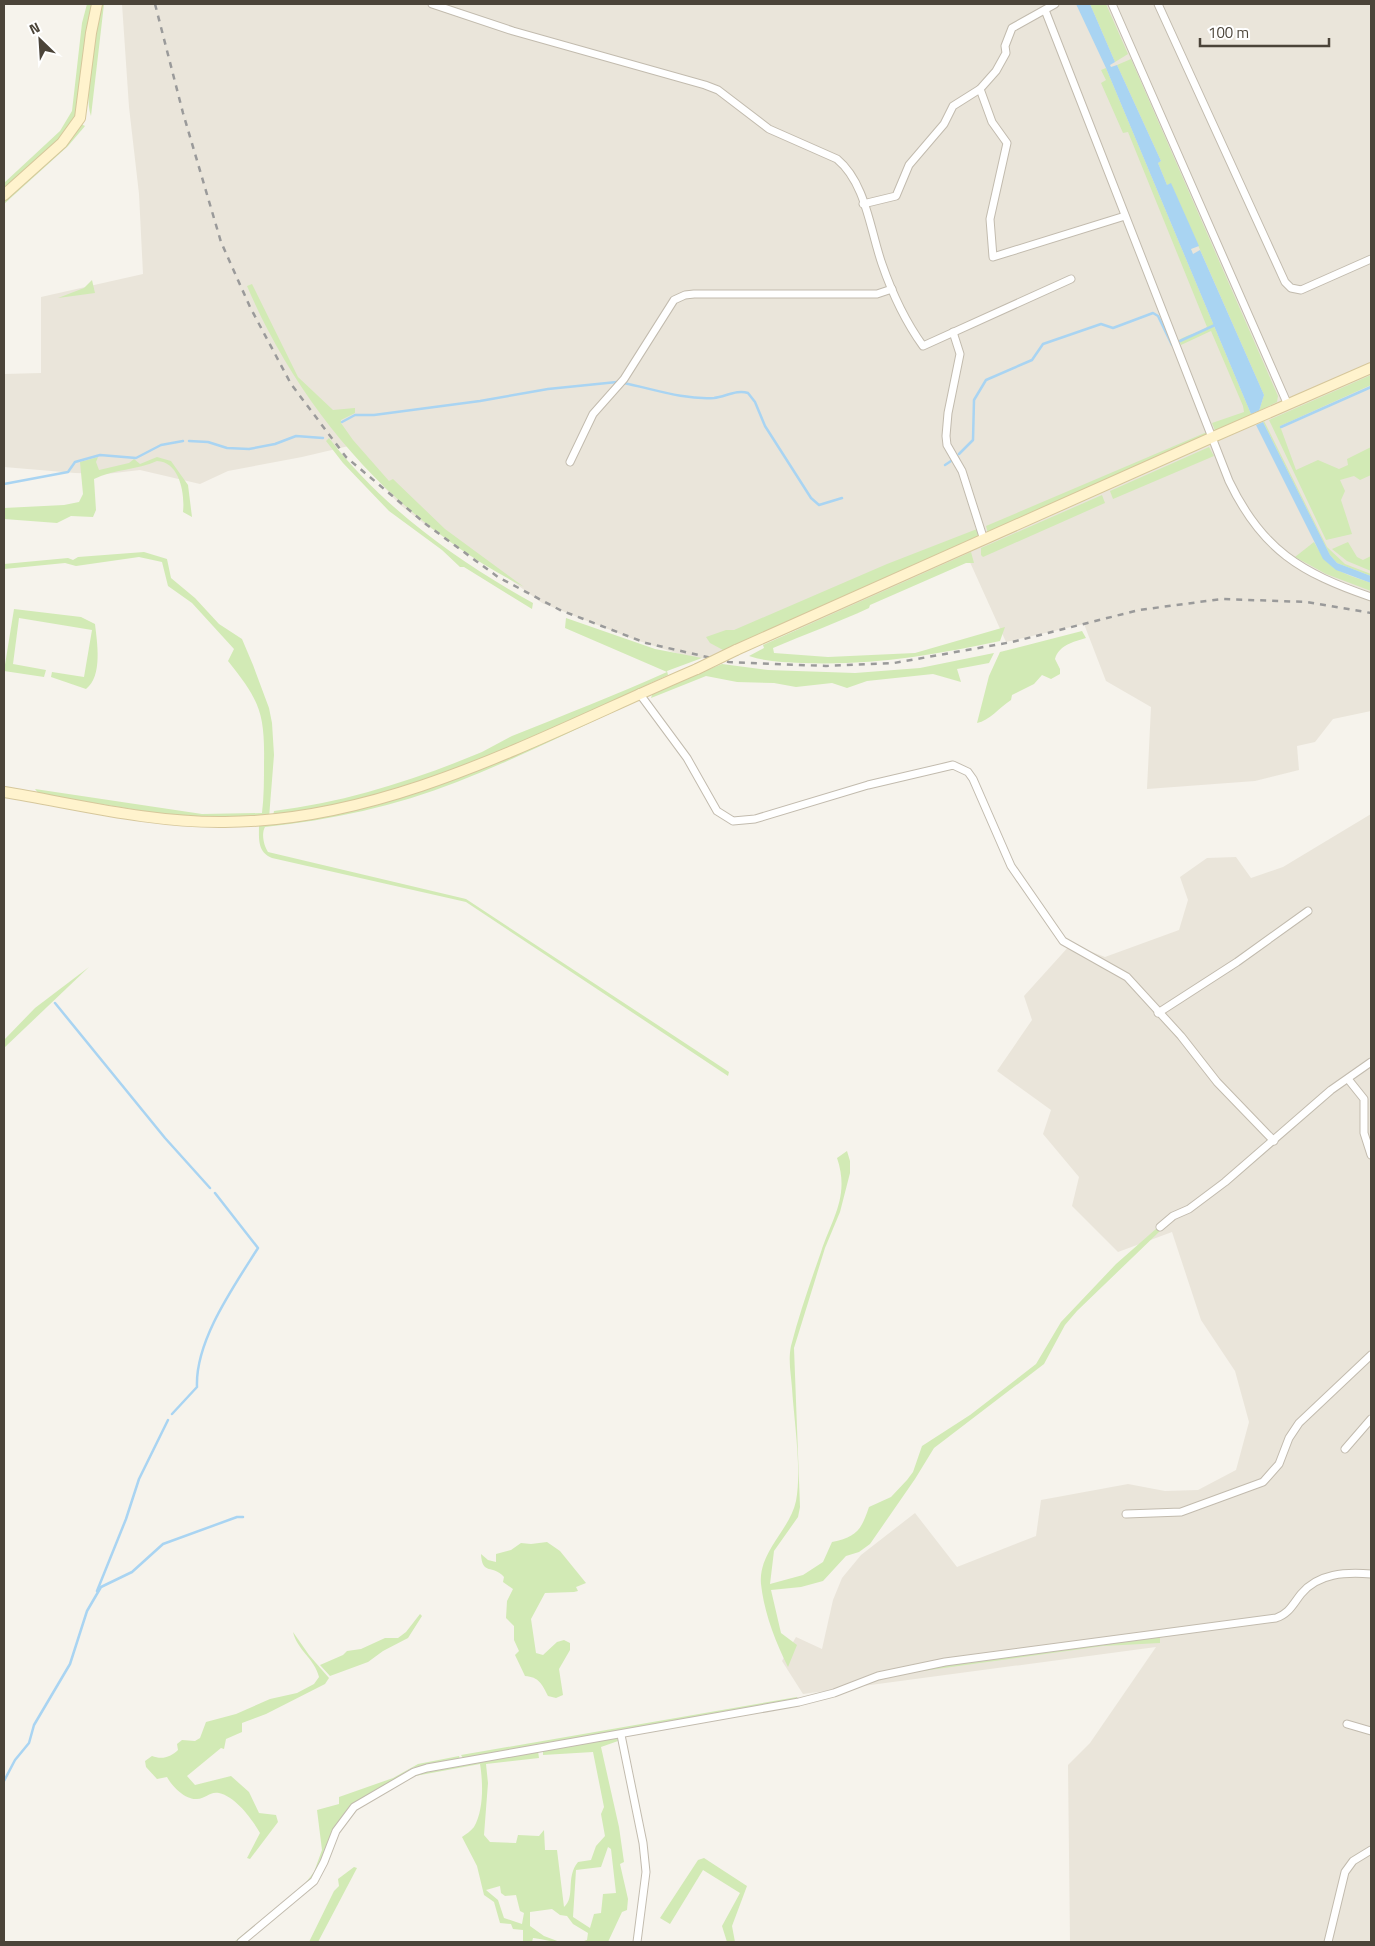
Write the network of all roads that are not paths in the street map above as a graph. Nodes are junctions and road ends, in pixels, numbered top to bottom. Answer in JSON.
{"nodes":[{"id":1,"x":97,"y":4,"type":"edge"},
{"id":2,"x":432,"y":4,"type":"edge"},
{"id":3,"x":1055,"y":4,"type":"edge"},
{"id":4,"x":1112,"y":4,"type":"edge"},
{"id":5,"x":1158,"y":4,"type":"edge"},
{"id":6,"x":1045,"y":10,"type":"junction"},
{"id":7,"x":980,"y":89,"type":"junction"},
{"id":8,"x":4,"y":195,"type":"edge"},
{"id":9,"x":863,"y":204,"type":"junction"},
{"id":10,"x":1125,"y":216,"type":"junction"},
{"id":11,"x":1371,"y":259,"type":"edge"},
{"id":12,"x":1071,"y":278,"type":"dead end"},
{"id":13,"x":892,"y":289,"type":"junction"},
{"id":14,"x":953,"y":332,"type":"junction"},
{"id":15,"x":1371,"y":368,"type":"edge"},
{"id":16,"x":1288,"y":405,"type":"junction"},
{"id":17,"x":1213,"y":437,"type":"junction"},
{"id":18,"x":570,"y":462,"type":"dead end"},
{"id":19,"x":984,"y":540,"type":"junction"},
{"id":20,"x":1371,"y":597,"type":"edge"},
{"id":21,"x":639,"y":693,"type":"junction"},
{"id":22,"x":4,"y":792,"type":"edge"},
{"id":23,"x":1308,"y":911,"type":"dead end"},
{"id":24,"x":1158,"y":1013,"type":"junction"},
{"id":25,"x":1371,"y":1062,"type":"edge"},
{"id":26,"x":1348,"y":1079,"type":"junction"},
{"id":27,"x":1274,"y":1141,"type":"junction"},
{"id":28,"x":1371,"y":1155,"type":"edge"},
{"id":29,"x":1160,"y":1227,"type":"dead end"},
{"id":30,"x":1371,"y":1355,"type":"edge"},
{"id":31,"x":1371,"y":1419,"type":"edge"},
{"id":32,"x":1345,"y":1449,"type":"dead end"},
{"id":33,"x":1126,"y":1514,"type":"dead end"},
{"id":34,"x":1371,"y":1574,"type":"edge"},
{"id":35,"x":1347,"y":1724,"type":"dead end"},
{"id":36,"x":1371,"y":1731,"type":"edge"},
{"id":37,"x":621,"y":1735,"type":"junction"},
{"id":38,"x":1371,"y":1850,"type":"edge"},
{"id":39,"x":241,"y":1942,"type":"edge"},
{"id":40,"x":637,"y":1942,"type":"edge"},
{"id":41,"x":1328,"y":1942,"type":"edge"}],
"edges":[{"from":1,"to":8,"type":"main road"},
{"from":2,"to":9,"type":"street"},
{"from":3,"to":6,"type":"street"},
{"from":4,"to":16,"type":"street"},
{"from":5,"to":11,"type":"street"},
{"from":6,"to":7,"type":"street"},
{"from":6,"to":10,"type":"street"},
{"from":7,"to":9,"type":"street"},
{"from":7,"to":10,"type":"street"},
{"from":9,"to":13,"type":"street"},
{"from":10,"to":17,"type":"street"},
{"from":12,"to":14,"type":"street"},
{"from":13,"to":14,"type":"street"},
{"from":13,"to":18,"type":"street"},
{"from":14,"to":19,"type":"street"},
{"from":15,"to":16,"type":"main road"},
{"from":16,"to":17,"type":"main road"},
{"from":17,"to":19,"type":"main road"},
{"from":17,"to":20,"type":"street"},
{"from":19,"to":21,"type":"main road","bridge":true},
{"from":21,"to":22,"type":"main road"},
{"from":21,"to":24,"type":"street"},
{"from":23,"to":24,"type":"street"},
{"from":24,"to":27,"type":"street"},
{"from":25,"to":26,"type":"street"},
{"from":26,"to":27,"type":"street"},
{"from":26,"to":28,"type":"street"},
{"from":27,"to":29,"type":"street"},
{"from":30,"to":33,"type":"street"},
{"from":31,"to":32,"type":"street"},
{"from":34,"to":37,"type":"street"},
{"from":35,"to":36,"type":"street"},
{"from":37,"to":39,"type":"street"},
{"from":37,"to":40,"type":"street"},
{"from":38,"to":41,"type":"street"}]}
